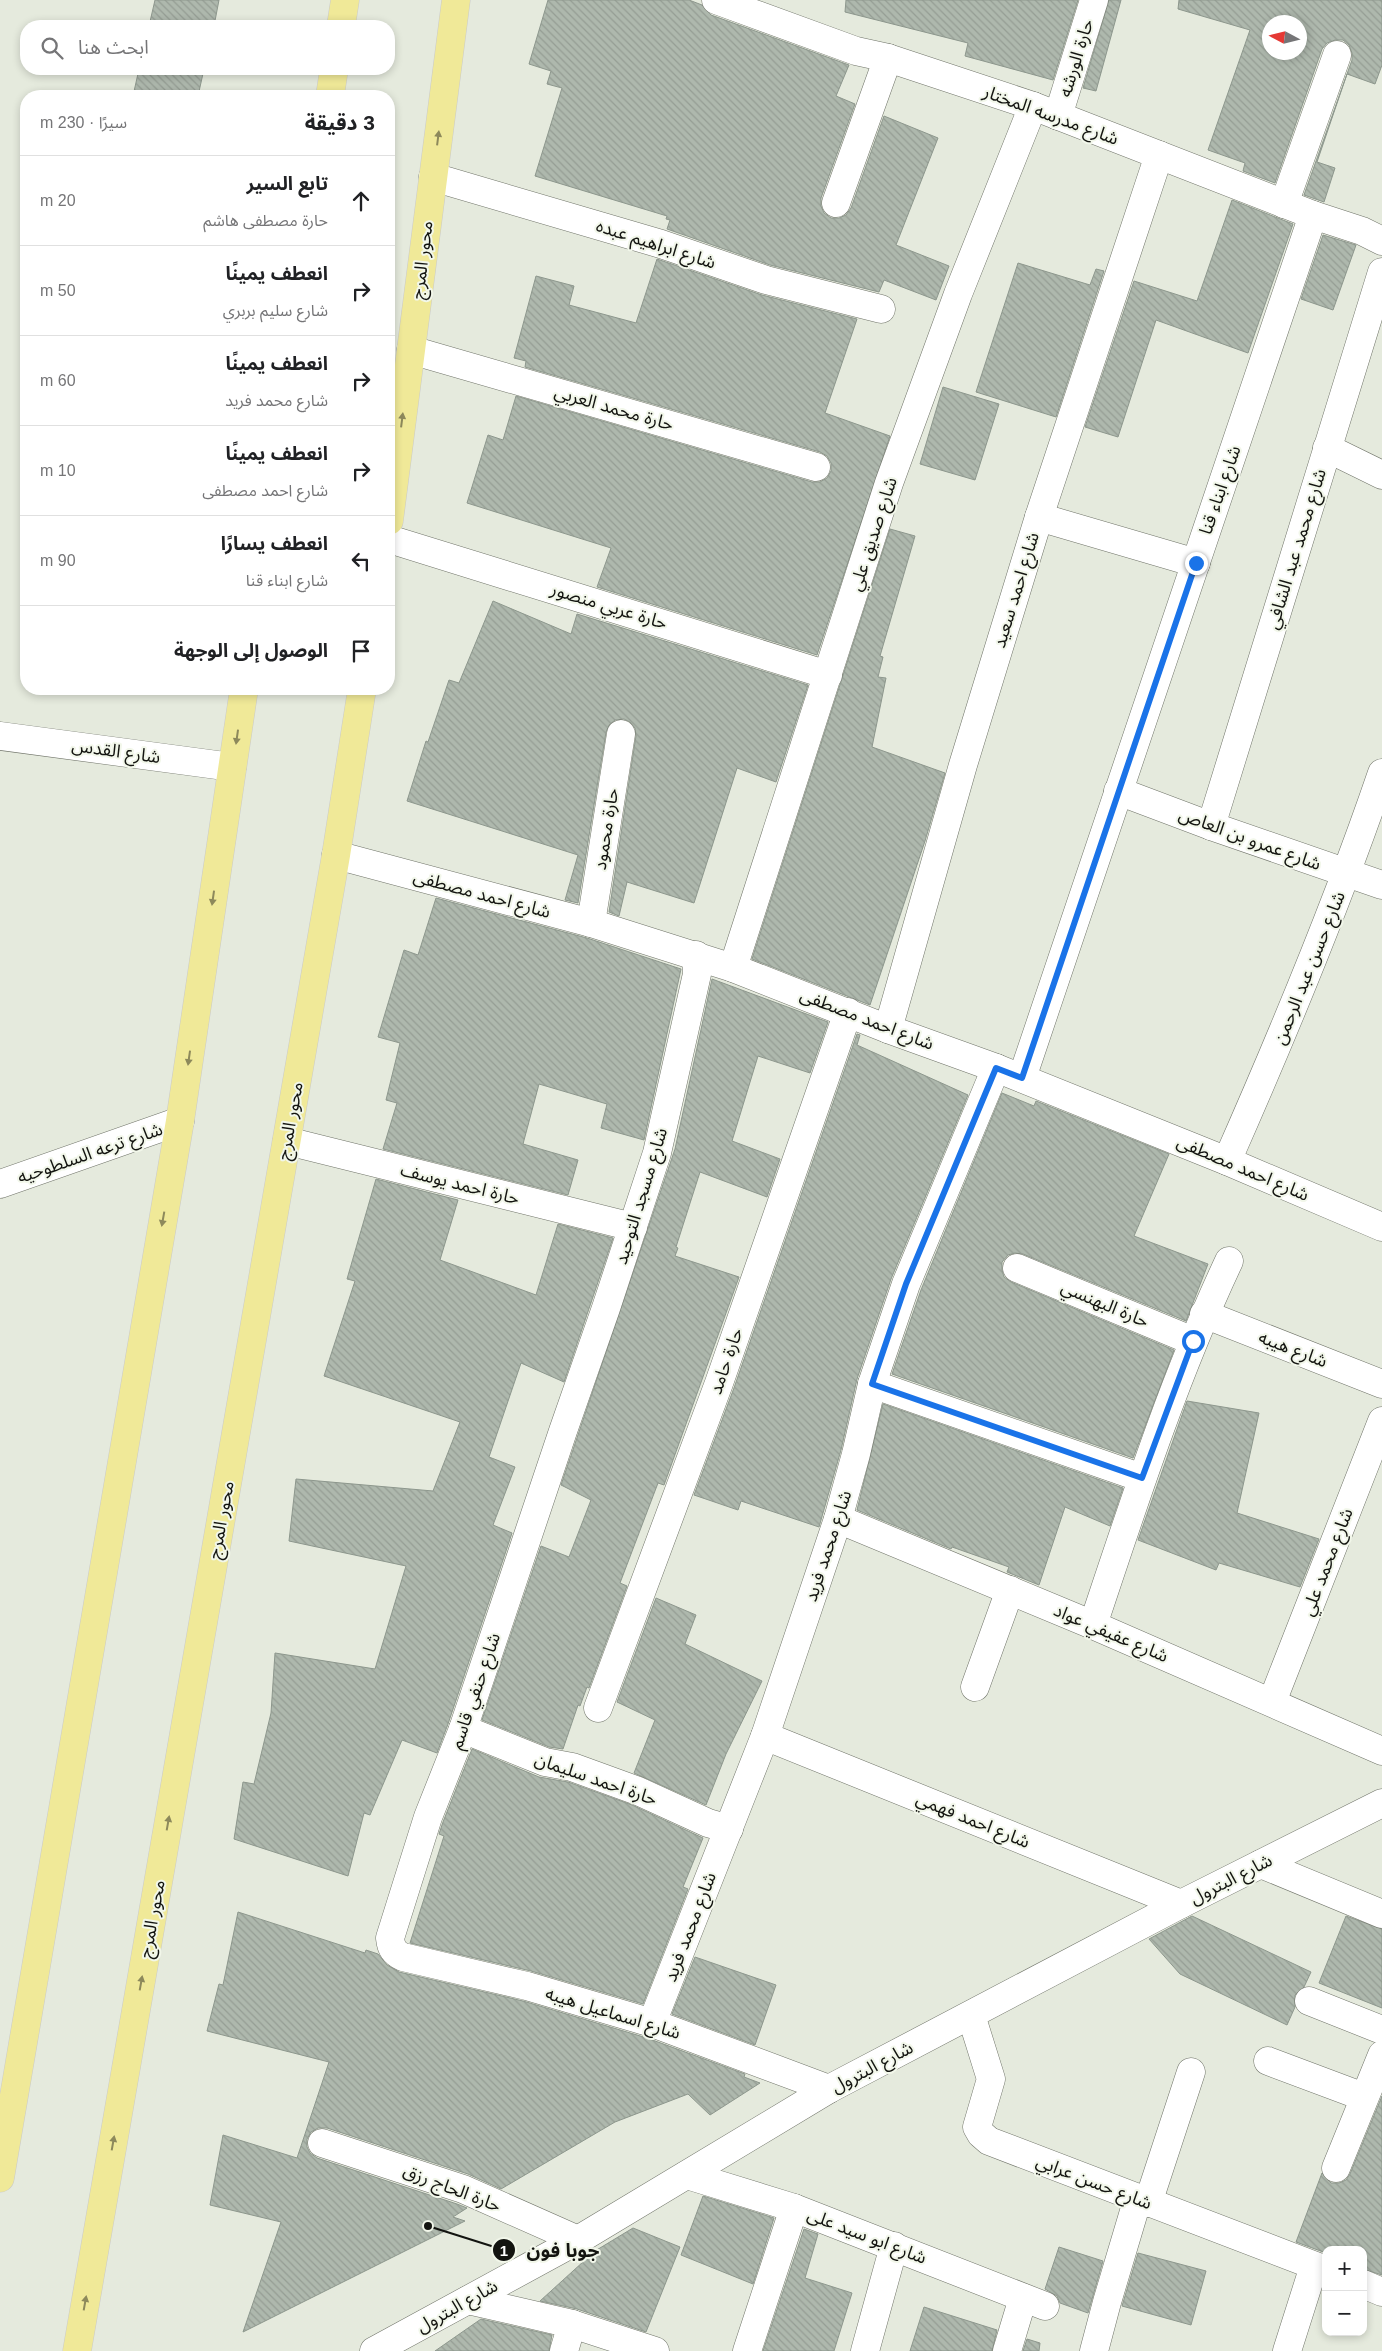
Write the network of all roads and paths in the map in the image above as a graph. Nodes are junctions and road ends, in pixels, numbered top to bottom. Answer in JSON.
{"nodes":[{"id":1,"x":344,"y":0,"type":"edge"},
{"id":2,"x":456,"y":0,"type":"edge"},
{"id":3,"x":716,"y":0,"type":"edge"},
{"id":4,"x":1094,"y":0,"type":"edge"},
{"id":5,"x":342,"y":20,"type":"edge"},
{"id":6,"x":1338,"y":55,"type":"dead end"},
{"id":7,"x":888,"y":58,"type":"junction"},
{"id":8,"x":333,"y":75,"type":"edge"},
{"id":9,"x":331,"y":90,"type":"edge"},
{"id":10,"x":1045,"y":111,"type":"junction"},
{"id":11,"x":1159,"y":155,"type":"junction"},
{"id":12,"x":433,"y":176,"type":"junction"},
{"id":13,"x":836,"y":203,"type":"dead end"},
{"id":14,"x":1284,"y":204,"type":"junction"},
{"id":15,"x":1313,"y":215,"type":"junction"},
{"id":16,"x":1382,"y":241,"type":"edge"},
{"id":17,"x":1382,"y":272,"type":"edge"},
{"id":18,"x":881,"y":309,"type":"dead end"},
{"id":19,"x":411,"y":350,"type":"junction"},
{"id":20,"x":1327,"y":448,"type":"junction"},
{"id":21,"x":816,"y":467,"type":"dead end"},
{"id":22,"x":395,"y":474,"type":"edge"},
{"id":23,"x":1382,"y":476,"type":"edge"},
{"id":24,"x":1038,"y":517,"type":"junction"},
{"id":25,"x":395,"y":541,"type":"edge"},
{"id":26,"x":1196,"y":563,"type":"junction"},
{"id":27,"x":828,"y":675,"type":"junction"},
{"id":28,"x":243,"y":695,"type":"edge"},
{"id":29,"x":361,"y":695,"type":"edge"},
{"id":30,"x":621,"y":734,"type":"dead end"},
{"id":31,"x":0,"y":736,"type":"edge"},
{"id":32,"x":232,"y":767,"type":"junction"},
{"id":33,"x":1382,"y":772,"type":"edge"},
{"id":34,"x":1118,"y":791,"type":"junction"},
{"id":35,"x":1211,"y":826,"type":"junction"},
{"id":36,"x":336,"y":855,"type":"junction"},
{"id":37,"x":1347,"y":874,"type":"junction"},
{"id":38,"x":1382,"y":885,"type":"edge"},
{"id":39,"x":591,"y":923,"type":"junction"},
{"id":40,"x":696,"y":955,"type":"junction"},
{"id":41,"x":733,"y":968,"type":"junction"},
{"id":42,"x":848,"y":1012,"type":"junction"},
{"id":43,"x":888,"y":1029,"type":"junction"},
{"id":44,"x":996,"y":1068,"type":"junction"},
{"id":45,"x":1022,"y":1078,"type":"junction"},
{"id":46,"x":180,"y":1122,"type":"junction"},
{"id":47,"x":287,"y":1140,"type":"junction"},
{"id":48,"x":1227,"y":1160,"type":"junction"},
{"id":49,"x":0,"y":1184,"type":"edge"},
{"id":50,"x":1382,"y":1227,"type":"edge"},
{"id":51,"x":633,"y":1228,"type":"junction"},
{"id":52,"x":1229,"y":1261,"type":"dead end"},
{"id":53,"x":1017,"y":1268,"type":"dead end"},
{"id":54,"x":1204,"y":1314,"type":"junction"},
{"id":55,"x":1193,"y":1341,"type":"junction"},
{"id":56,"x":872,"y":1384,"type":"junction"},
{"id":57,"x":1382,"y":1384,"type":"edge"},
{"id":58,"x":1382,"y":1421,"type":"edge"},
{"id":59,"x":563,"y":1431,"type":"joint"},
{"id":60,"x":1142,"y":1478,"type":"junction"},
{"id":61,"x":838,"y":1519,"type":"junction"},
{"id":62,"x":1010,"y":1590,"type":"junction"},
{"id":63,"x":1093,"y":1625,"type":"junction"},
{"id":64,"x":975,"y":1687,"type":"dead end"},
{"id":65,"x":1272,"y":1702,"type":"junction"},
{"id":66,"x":598,"y":1708,"type":"dead end"},
{"id":67,"x":463,"y":1729,"type":"junction"},
{"id":68,"x":765,"y":1736,"type":"junction"},
{"id":69,"x":1382,"y":1751,"type":"edge"},
{"id":70,"x":1382,"y":1803,"type":"edge"},
{"id":71,"x":729,"y":1829,"type":"junction"},
{"id":72,"x":1261,"y":1864,"type":"junction"},
{"id":73,"x":1181,"y":1904,"type":"junction"},
{"id":74,"x":1382,"y":1914,"type":"edge"},
{"id":75,"x":393,"y":1951,"type":"joint"},
{"id":76,"x":1309,"y":2001,"type":"dead end"},
{"id":77,"x":970,"y":2016,"type":"junction"},
{"id":78,"x":652,"y":2023,"type":"junction"},
{"id":79,"x":1382,"y":2030,"type":"edge"},
{"id":80,"x":1382,"y":2054,"type":"edge"},
{"id":81,"x":1268,"y":2061,"type":"dead end"},
{"id":82,"x":1191,"y":2072,"type":"dead end"},
{"id":83,"x":829,"y":2089,"type":"junction"},
{"id":84,"x":1364,"y":2097,"type":"junction"},
{"id":85,"x":322,"y":2143,"type":"dead end"},
{"id":86,"x":1336,"y":2168,"type":"dead end"},
{"id":87,"x":687,"y":2174,"type":"junction"},
{"id":88,"x":0,"y":2178,"type":"edge"},
{"id":89,"x":1143,"y":2201,"type":"junction"},
{"id":90,"x":794,"y":2208,"type":"junction"},
{"id":91,"x":578,"y":2240,"type":"junction"},
{"id":92,"x":894,"y":2246,"type":"junction"},
{"id":93,"x":1320,"y":2268,"type":"edge"},
{"id":94,"x":1367,"y":2286,"type":"edge"},
{"id":95,"x":1382,"y":2292,"type":"edge"},
{"id":96,"x":468,"y":2300,"type":"junction"},
{"id":97,"x":572,"y":2324,"type":"junction"},
{"id":98,"x":77,"y":2351,"type":"edge"},
{"id":99,"x":374,"y":2351,"type":"edge"},
{"id":100,"x":564,"y":2351,"type":"edge"},
{"id":101,"x":655,"y":2351,"type":"edge"},
{"id":102,"x":747,"y":2351,"type":"edge"},
{"id":103,"x":865,"y":2351,"type":"edge"},
{"id":104,"x":1008,"y":2351,"type":"edge"},
{"id":105,"x":1094,"y":2351,"type":"edge"},
{"id":106,"x":1287,"y":2351,"type":"edge"}],
"edges":[{"from":1,"to":5,"type":"main road"},
{"from":12,"to":2,"type":"main road","name":"محور المرج","one_way":true},
{"from":3,"to":7,"type":"street","name":"شارع مدرسه المختار"},
{"from":4,"to":10,"type":"street","name":"حارة الورشه"},
{"from":6,"to":14,"type":"street"},
{"from":7,"to":10,"type":"street","name":"شارع مدرسه المختار"},
{"from":7,"to":13,"type":"street"},
{"from":8,"to":9,"type":"main road"},
{"from":10,"to":11,"type":"street","name":"شارع مدرسه المختار"},
{"from":10,"to":27,"type":"street","name":"شارع صديق علي"},
{"from":11,"to":14,"type":"street","name":"شارع مدرسه المختار"},
{"from":11,"to":24,"type":"street","name":"شارع احمد سعيد"},
{"from":12,"to":18,"type":"street","name":"شارع ابراهيم عبده"},
{"from":12,"to":19,"type":"main road","name":"محور المرج"},
{"from":14,"to":15,"type":"street","name":"شارع مدرسه المختار"},
{"from":15,"to":16,"type":"street","name":"شارع مدرسه المختار"},
{"from":15,"to":26,"type":"street","name":"شارع ابناء قنا"},
{"from":17,"to":20,"type":"street","name":"شارع محمد عبد الشافي"},
{"from":19,"to":21,"type":"street","name":"حارة محمد العربي"},
{"from":22,"to":19,"type":"main road","name":"محور المرج","one_way":true},
{"from":20,"to":23,"type":"street"},
{"from":20,"to":35,"type":"street","name":"شارع محمد عبد الشافي"},
{"from":24,"to":26,"type":"street"},
{"from":24,"to":43,"type":"street","name":"شارع احمد سعيد"},
{"from":25,"to":27,"type":"street","name":"حارة عربي منصور"},
{"from":26,"to":34,"type":"street","name":"شارع ابناء قنا"},
{"from":27,"to":41,"type":"street","name":"شارع صديق علي"},
{"from":28,"to":32,"type":"main road","one_way":true},
{"from":29,"to":36,"type":"main road","name":"محور المرج"},
{"from":30,"to":39,"type":"street","name":"حارة محمود"},
{"from":31,"to":32,"type":"street","name":"شارع القدس"},
{"from":32,"to":46,"type":"main road","one_way":true},
{"from":33,"to":37,"type":"street","name":"شارع حسن عبد الرحمن"},
{"from":34,"to":35,"type":"street","name":"شارع عمرو بن العاص"},
{"from":34,"to":45,"type":"street","name":"شارع ابناء قنا"},
{"from":35,"to":37,"type":"street","name":"شارع عمرو بن العاص"},
{"from":36,"to":39,"type":"street","name":"شارع احمد مصطفى"},
{"from":36,"to":47,"type":"main road","name":"محور المرج"},
{"from":37,"to":38,"type":"street","name":"شارع عمرو بن العاص"},
{"from":37,"to":48,"type":"street","name":"شارع حسن عبد الرحمن"},
{"from":39,"to":40,"type":"street","name":"شارع احمد مصطفى"},
{"from":40,"to":41,"type":"street","name":"شارع احمد مصطفى"},
{"from":40,"to":51,"type":"street","name":"شارع مسجد التوحيد"},
{"from":41,"to":42,"type":"street","name":"شارع احمد مصطفى"},
{"from":42,"to":43,"type":"street","name":"شارع احمد مصطفى"},
{"from":42,"to":66,"type":"street","name":"حارة حامد"},
{"from":43,"to":44,"type":"street","name":"شارع احمد مصطفى"},
{"from":44,"to":45,"type":"street","name":"شارع احمد مصطفى"},
{"from":44,"to":56,"type":"street","name":"شارع محمد فريد"},
{"from":45,"to":48,"type":"street","name":"شارع احمد مصطفى"},
{"from":46,"to":49,"type":"street","name":"شارع ترعه السلطوحيه"},
{"from":46,"to":88,"type":"main road","one_way":true},
{"from":47,"to":51,"type":"street","name":"حارة احمد يوسف"},
{"from":98,"to":47,"type":"main road","name":"محور المرج","one_way":true},
{"from":48,"to":50,"type":"street","name":"شارع احمد مصطفى"},
{"from":51,"to":59,"type":"street","name":"شارع مسجد التوحيد"},
{"from":52,"to":54,"type":"street"},
{"from":53,"to":55,"type":"street","name":"حارة البهنسي"},
{"from":54,"to":55,"type":"street"},
{"from":54,"to":57,"type":"street","name":"شارع هيبه"},
{"from":55,"to":60,"type":"street"},
{"from":56,"to":60,"type":"street"},
{"from":56,"to":61,"type":"street","name":"شارع محمد فريد"},
{"from":58,"to":65,"type":"street","name":"شارع محمد علي"},
{"from":59,"to":67,"type":"street","name":"شارع حنفي قاسم"},
{"from":60,"to":63,"type":"street"},
{"from":61,"to":62,"type":"street","name":"شارع عفيفي عواد"},
{"from":61,"to":68,"type":"street","name":"شارع محمد فريد"},
{"from":62,"to":63,"type":"street","name":"شارع عفيفي عواد"},
{"from":62,"to":64,"type":"street"},
{"from":63,"to":65,"type":"street","name":"شارع عفيفي عواد"},
{"from":65,"to":69,"type":"street","name":"شارع عفيفي عواد"},
{"from":67,"to":71,"type":"street","name":"حارة احمد سليمان"},
{"from":67,"to":75,"type":"street","name":"شارع حنفي قاسم"},
{"from":68,"to":71,"type":"street","name":"شارع محمد فريد"},
{"from":68,"to":73,"type":"street","name":"شارع احمد فهمي"},
{"from":70,"to":72,"type":"street","name":"شارع البترول"},
{"from":71,"to":78,"type":"street","name":"شارع محمد فريد"},
{"from":72,"to":73,"type":"street","name":"شارع البترول"},
{"from":72,"to":74,"type":"street"},
{"from":73,"to":77,"type":"street","name":"شارع البترول"},
{"from":75,"to":78,"type":"street","name":"شارع اسماعيل هيبه"},
{"from":76,"to":79,"type":"street"},
{"from":77,"to":83,"type":"street","name":"شارع البترول"},
{"from":77,"to":89,"type":"street","name":"شارع حسن عرابي"},
{"from":78,"to":83,"type":"street","name":"شارع اسماعيل هيبه"},
{"from":80,"to":84,"type":"street"},
{"from":81,"to":84,"type":"street"},
{"from":82,"to":89,"type":"street"},
{"from":83,"to":87,"type":"street","name":"شارع البترول"},
{"from":84,"to":86,"type":"street"},
{"from":85,"to":91,"type":"street","name":"حارة الحاج رزق"},
{"from":87,"to":90,"type":"street","name":"شارع ابو سيد على"},
{"from":87,"to":91,"type":"street","name":"شارع البترول"},
{"from":89,"to":93,"type":"street","name":"شارع حسن عرابي"},
{"from":89,"to":105,"type":"street"},
{"from":90,"to":92,"type":"street","name":"شارع ابو سيد على"},
{"from":90,"to":102,"type":"street"},
{"from":91,"to":96,"type":"street","name":"شارع البترول"},
{"from":92,"to":103,"type":"street"},
{"from":92,"to":104,"type":"street","name":"شارع ابو سيد على"},
{"from":93,"to":106,"type":"street"},
{"from":94,"to":95,"type":"street"},
{"from":96,"to":97,"type":"street"},
{"from":96,"to":99,"type":"street","name":"شارع البترول"},
{"from":97,"to":100,"type":"street"},
{"from":97,"to":101,"type":"street"}]}
